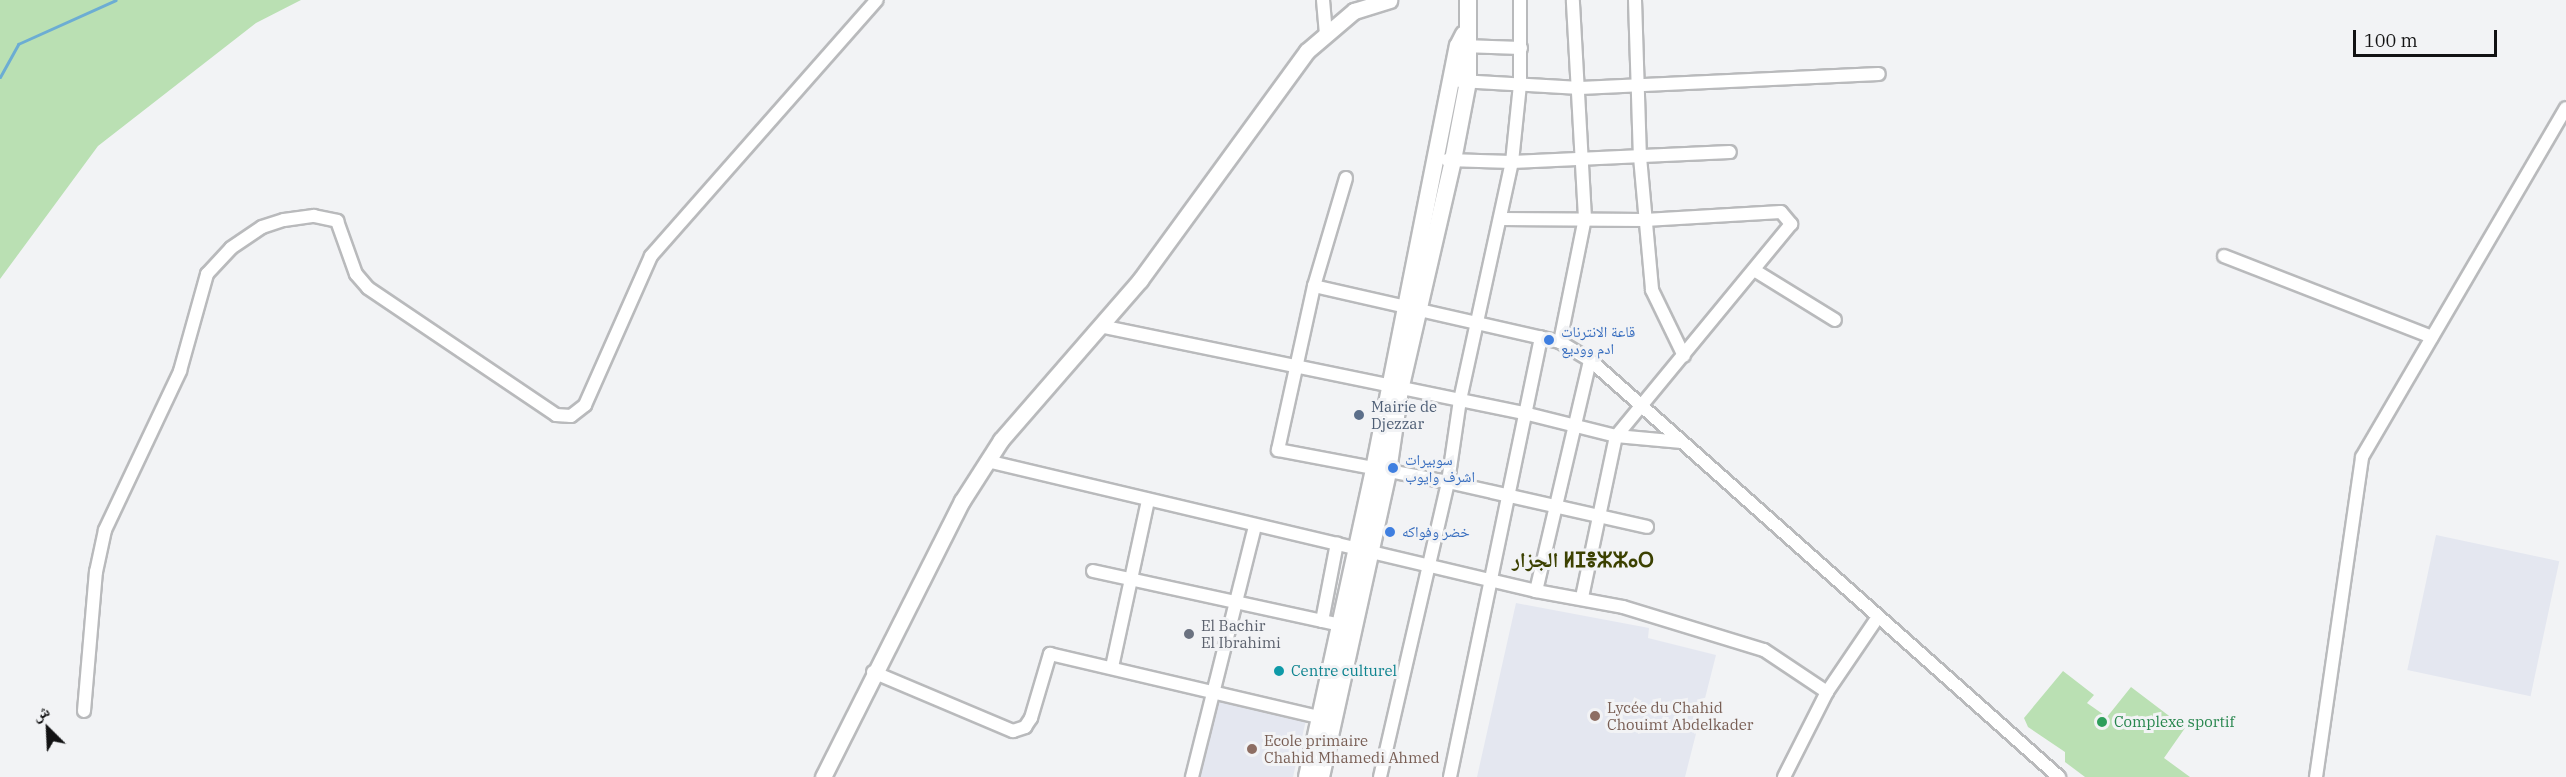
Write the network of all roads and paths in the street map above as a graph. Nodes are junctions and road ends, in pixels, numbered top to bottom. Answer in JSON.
{"nodes":[{"id":1,"x":877,"y":0,"type":"edge"},
{"id":2,"x":1323,"y":0,"type":"edge"},
{"id":3,"x":1389,"y":0,"type":"edge"},
{"id":4,"x":1468,"y":0,"type":"edge"},
{"id":5,"x":1520,"y":0,"type":"edge"},
{"id":6,"x":1573,"y":0,"type":"edge"},
{"id":7,"x":1635,"y":0,"type":"edge"},
{"id":8,"x":1326,"y":35,"type":"junction"},
{"id":9,"x":1464,"y":41,"type":"junction"},
{"id":10,"x":1521,"y":48,"type":"junction"},
{"id":11,"x":1879,"y":74,"type":"dead end"},
{"id":12,"x":1460,"y":81,"type":"junction"},
{"id":13,"x":1520,"y":84,"type":"junction"},
{"id":14,"x":1639,"y":84,"type":"junction"},
{"id":15,"x":1580,"y":88,"type":"junction"},
{"id":16,"x":2566,"y":108,"type":"edge"},
{"id":17,"x":1730,"y":152,"type":"dead end"},
{"id":18,"x":1640,"y":157,"type":"junction"},
{"id":19,"x":1581,"y":159,"type":"junction"},
{"id":20,"x":1446,"y":160,"type":"junction"},
{"id":21,"x":1512,"y":162,"type":"junction"},
{"id":22,"x":1346,"y":178,"type":"dead end"},
{"id":23,"x":1585,"y":218,"type":"junction"},
{"id":24,"x":1500,"y":219,"type":"junction"},
{"id":25,"x":1645,"y":220,"type":"junction"},
{"id":26,"x":2224,"y":256,"type":"dead end"},
{"id":27,"x":1754,"y":270,"type":"junction"},
{"id":28,"x":1314,"y":286,"type":"junction"},
{"id":29,"x":1412,"y":311,"type":"junction"},
{"id":30,"x":1835,"y":320,"type":"dead end"},
{"id":31,"x":1479,"y":323,"type":"junction"},
{"id":32,"x":1100,"y":326,"type":"junction"},
{"id":33,"x":1541,"y":337,"type":"junction"},
{"id":34,"x":2432,"y":337,"type":"junction"},
{"id":35,"x":1560,"y":342,"type":"junction"},
{"id":36,"x":1684,"y":356,"type":"junction"},
{"id":37,"x":1590,"y":360,"type":"junction"},
{"id":38,"x":1297,"y":367,"type":"junction"},
{"id":39,"x":1394,"y":389,"type":"junction"},
{"id":40,"x":1460,"y":400,"type":"junction"},
{"id":41,"x":1643,"y":407,"type":"junction"},
{"id":42,"x":1524,"y":413,"type":"junction"},
{"id":43,"x":1574,"y":426,"type":"junction"},
{"id":44,"x":1616,"y":436,"type":"junction"},
{"id":45,"x":1682,"y":442,"type":"junction"},
{"id":46,"x":987,"y":461,"type":"junction"},
{"id":47,"x":1381,"y":470,"type":"junction"},
{"id":48,"x":1448,"y":482,"type":"junction"},
{"id":49,"x":1506,"y":496,"type":"junction"},
{"id":50,"x":1148,"y":500,"type":"junction"},
{"id":51,"x":1553,"y":506,"type":"junction"},
{"id":52,"x":1598,"y":517,"type":"junction"},
{"id":53,"x":1255,"y":526,"type":"junction"},
{"id":54,"x":1647,"y":527,"type":"dead end"},
{"id":55,"x":1337,"y":543,"type":"junction"},
{"id":56,"x":1364,"y":549,"type":"junction"},
{"id":57,"x":1430,"y":564,"type":"junction"},
{"id":58,"x":1093,"y":571,"type":"dead end"},
{"id":59,"x":1130,"y":579,"type":"junction"},
{"id":60,"x":1489,"y":579,"type":"junction"},
{"id":61,"x":1536,"y":591,"type":"junction"},
{"id":62,"x":1582,"y":598,"type":"junction"},
{"id":63,"x":1237,"y":603,"type":"junction"},
{"id":64,"x":1878,"y":617,"type":"junction"},
{"id":65,"x":1322,"y":621,"type":"junction"},
{"id":66,"x":1340,"y":625,"type":"junction"},
{"id":67,"x":1112,"y":667,"type":"junction"},
{"id":68,"x":873,"y":672,"type":"junction"},
{"id":69,"x":1215,"y":692,"type":"junction"},
{"id":70,"x":1827,"y":692,"type":"junction"},
{"id":71,"x":84,"y":711,"type":"dead end"},
{"id":72,"x":1327,"y":719,"type":"junction"},
{"id":73,"x":823,"y":777,"type":"edge"},
{"id":74,"x":1192,"y":777,"type":"edge"},
{"id":75,"x":1307,"y":777,"type":"edge"},
{"id":76,"x":1321,"y":777,"type":"edge"},
{"id":77,"x":1380,"y":777,"type":"edge"},
{"id":78,"x":1450,"y":777,"type":"edge"},
{"id":79,"x":1784,"y":777,"type":"edge"},
{"id":80,"x":2059,"y":777,"type":"edge"},
{"id":81,"x":2316,"y":777,"type":"edge"}],
"edges":[{"from":1,"to":71,"type":"street"},
{"from":2,"to":8,"type":"street"},
{"from":3,"to":8,"type":"street"},
{"from":4,"to":9,"type":"main road"},
{"from":5,"to":10,"type":"street"},
{"from":6,"to":15,"type":"street"},
{"from":7,"to":14,"type":"street"},
{"from":8,"to":32,"type":"street"},
{"from":9,"to":10,"type":"street"},
{"from":9,"to":12,"type":"main road"},
{"from":10,"to":13,"type":"street"},
{"from":11,"to":14,"type":"street"},
{"from":12,"to":13,"type":"street"},
{"from":12,"to":20,"type":"main road"},
{"from":13,"to":15,"type":"street"},
{"from":13,"to":21,"type":"street"},
{"from":14,"to":15,"type":"street"},
{"from":14,"to":18,"type":"street"},
{"from":15,"to":19,"type":"street"},
{"from":16,"to":34,"type":"street"},
{"from":17,"to":18,"type":"street"},
{"from":18,"to":19,"type":"street"},
{"from":18,"to":25,"type":"street"},
{"from":19,"to":21,"type":"street"},
{"from":19,"to":23,"type":"street"},
{"from":20,"to":21,"type":"street"},
{"from":20,"to":29,"type":"main road"},
{"from":21,"to":24,"type":"street"},
{"from":22,"to":28,"type":"street"},
{"from":23,"to":24,"type":"street"},
{"from":23,"to":25,"type":"street"},
{"from":23,"to":35,"type":"street"},
{"from":24,"to":31,"type":"street"},
{"from":25,"to":27,"type":"street"},
{"from":25,"to":36,"type":"street"},
{"from":26,"to":34,"type":"street"},
{"from":27,"to":30,"type":"street"},
{"from":27,"to":36,"type":"street"},
{"from":28,"to":29,"type":"street"},
{"from":28,"to":38,"type":"street"},
{"from":29,"to":31,"type":"street"},
{"from":29,"to":39,"type":"main road"},
{"from":31,"to":33,"type":"street"},
{"from":31,"to":40,"type":"street"},
{"from":32,"to":38,"type":"street"},
{"from":32,"to":46,"type":"street"},
{"from":33,"to":35,"type":"street"},
{"from":33,"to":42,"type":"street"},
{"from":34,"to":81,"type":"street"},
{"from":35,"to":37,"type":"street"},
{"from":36,"to":41,"type":"street"},
{"from":37,"to":41,"type":"street"},
{"from":37,"to":43,"type":"street"},
{"from":38,"to":39,"type":"street"},
{"from":38,"to":47,"type":"street"},
{"from":39,"to":40,"type":"street"},
{"from":39,"to":47,"type":"main road"},
{"from":40,"to":42,"type":"street"},
{"from":40,"to":48,"type":"street"},
{"from":41,"to":44,"type":"street"},
{"from":41,"to":45,"type":"street"},
{"from":42,"to":43,"type":"street"},
{"from":42,"to":49,"type":"street"},
{"from":43,"to":44,"type":"street"},
{"from":43,"to":51,"type":"street"},
{"from":44,"to":45,"type":"street"},
{"from":44,"to":52,"type":"street"},
{"from":45,"to":64,"type":"street"},
{"from":46,"to":50,"type":"street"},
{"from":46,"to":68,"type":"street"},
{"from":47,"to":48,"type":"street"},
{"from":47,"to":56,"type":"main road"},
{"from":48,"to":49,"type":"street"},
{"from":48,"to":57,"type":"street"},
{"from":49,"to":51,"type":"street"},
{"from":49,"to":60,"type":"street"},
{"from":50,"to":53,"type":"street"},
{"from":50,"to":59,"type":"street"},
{"from":51,"to":52,"type":"street"},
{"from":51,"to":61,"type":"street"},
{"from":52,"to":54,"type":"street"},
{"from":52,"to":62,"type":"street"},
{"from":53,"to":55,"type":"street"},
{"from":53,"to":63,"type":"street"},
{"from":55,"to":56,"type":"street"},
{"from":55,"to":65,"type":"street"},
{"from":56,"to":57,"type":"street"},
{"from":56,"to":66,"type":"main road"},
{"from":56,"to":72,"type":"main road"},
{"from":57,"to":60,"type":"street"},
{"from":57,"to":77,"type":"street"},
{"from":58,"to":59,"type":"street"},
{"from":59,"to":63,"type":"street"},
{"from":59,"to":67,"type":"street"},
{"from":60,"to":61,"type":"street"},
{"from":60,"to":78,"type":"street"},
{"from":61,"to":62,"type":"street"},
{"from":62,"to":70,"type":"street"},
{"from":63,"to":65,"type":"street"},
{"from":63,"to":69,"type":"street"},
{"from":64,"to":70,"type":"street"},
{"from":64,"to":80,"type":"street"},
{"from":65,"to":66,"type":"street"},
{"from":66,"to":72,"type":"main road"},
{"from":67,"to":68,"type":"street"},
{"from":67,"to":69,"type":"street"},
{"from":68,"to":73,"type":"street"},
{"from":69,"to":72,"type":"street"},
{"from":69,"to":74,"type":"street"},
{"from":70,"to":79,"type":"street"},
{"from":72,"to":75,"type":"main road"},
{"from":72,"to":76,"type":"main road"}]}
